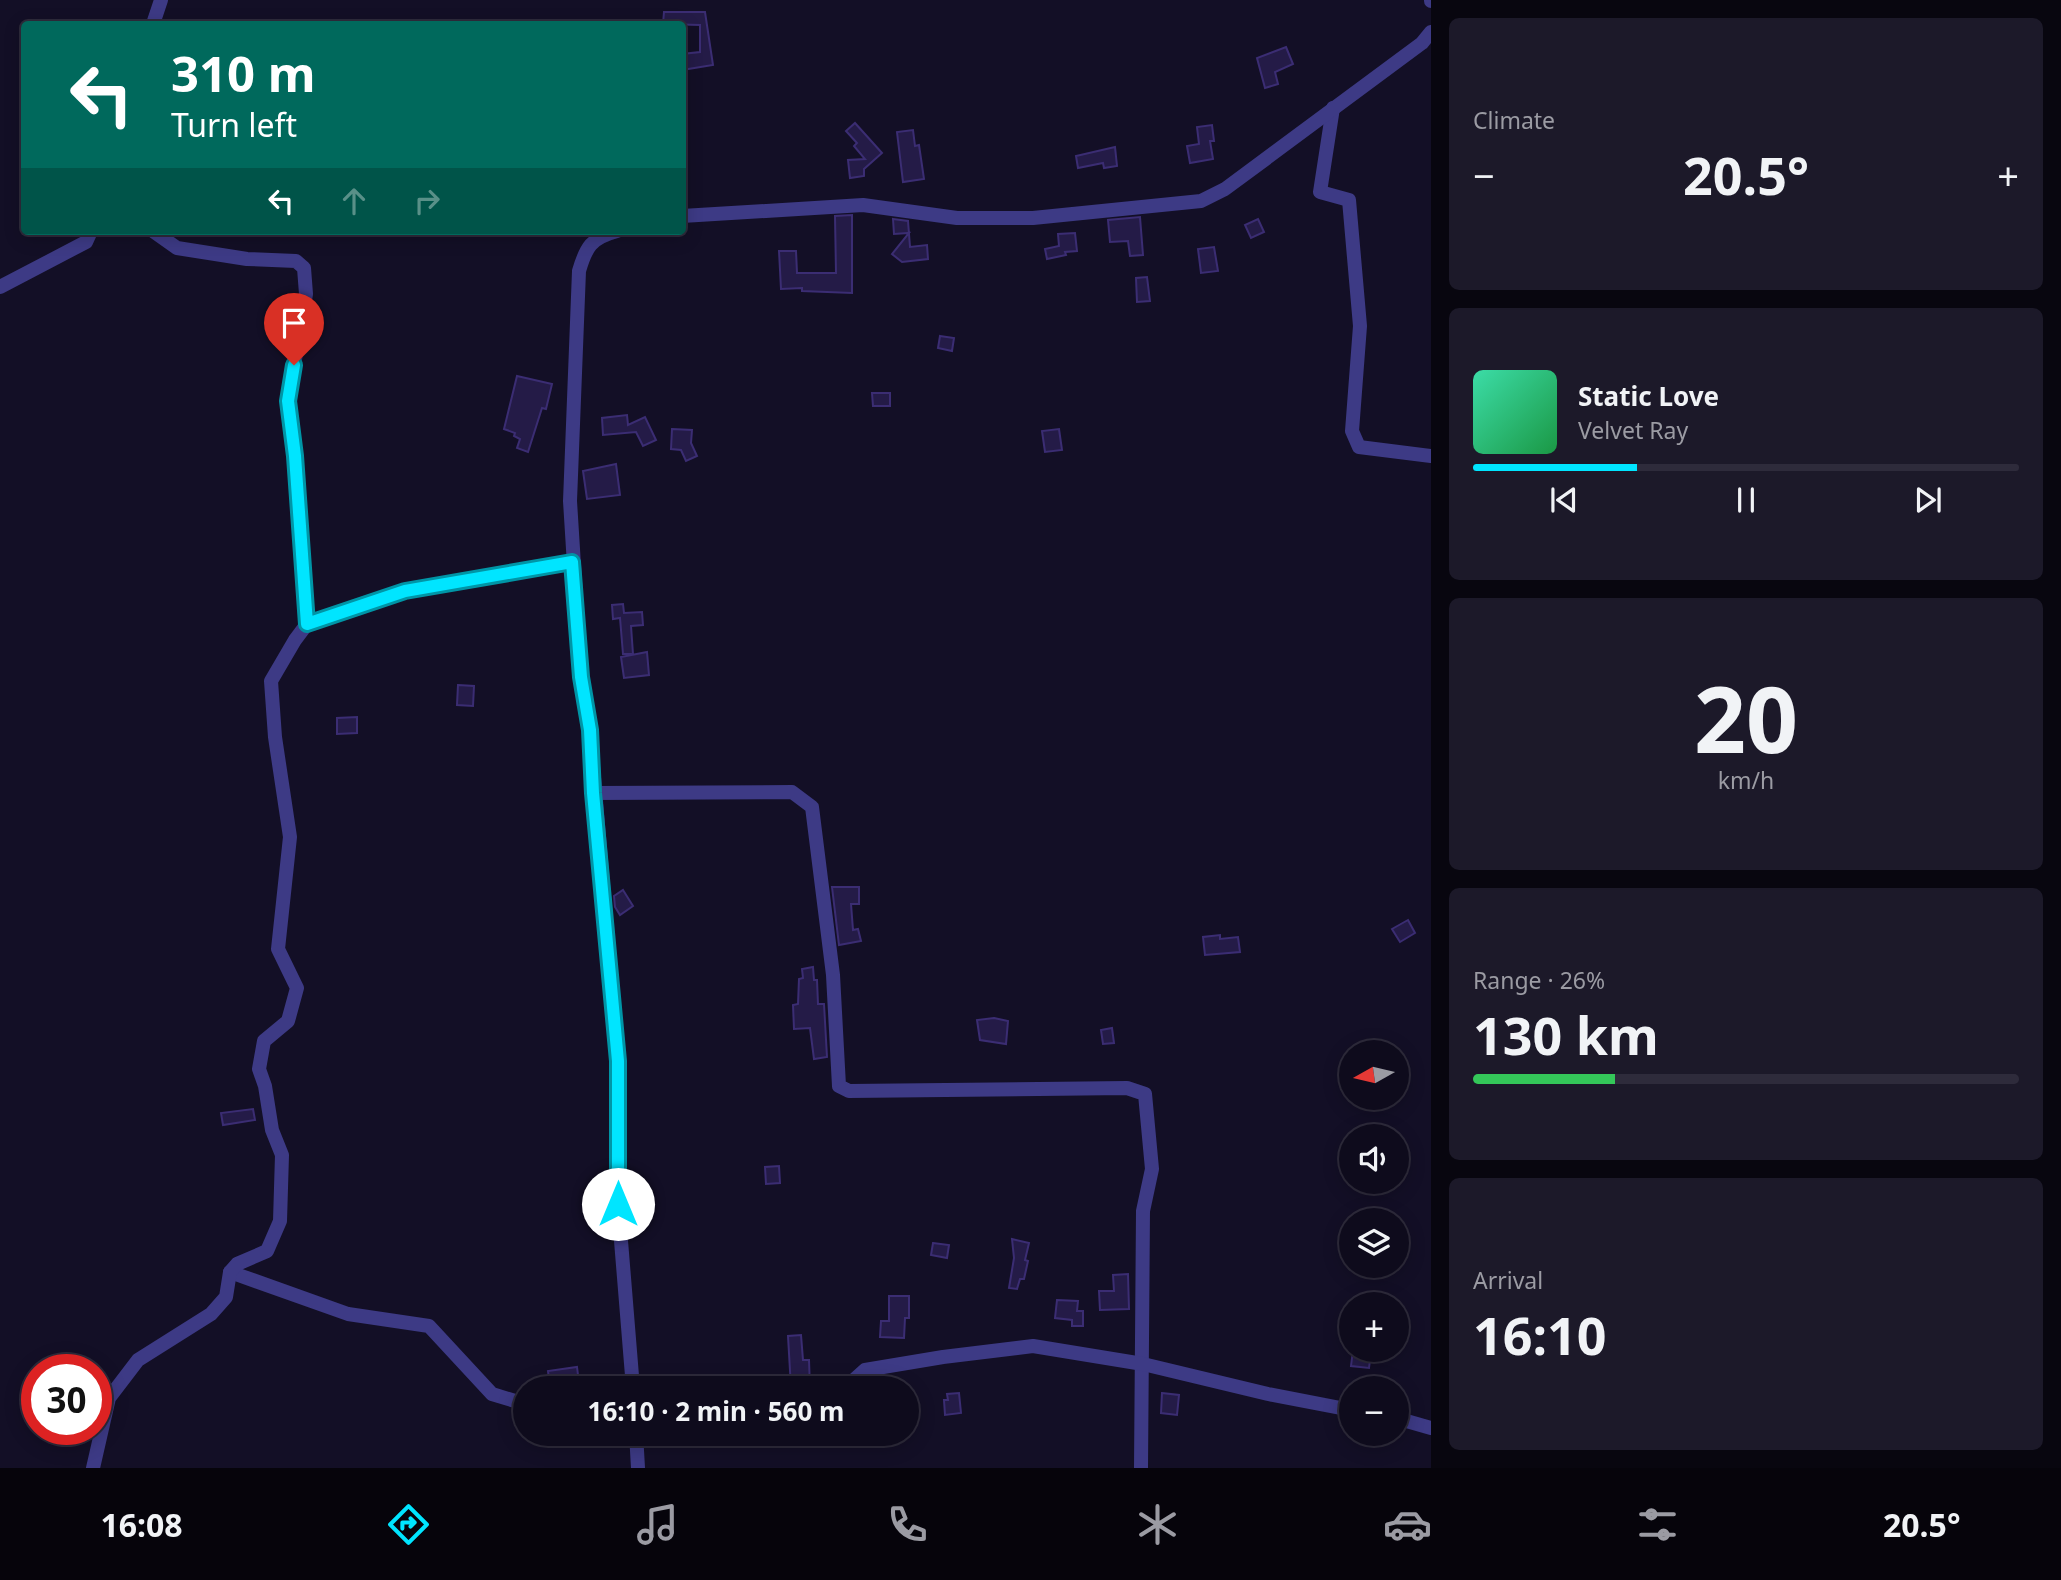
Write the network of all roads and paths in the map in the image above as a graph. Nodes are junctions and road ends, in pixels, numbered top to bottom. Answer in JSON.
{"nodes":[{"id":1,"x":161,"y":0,"type":"edge"},
{"id":2,"x":154,"y":21,"type":"edge"},
{"id":3,"x":1431,"y":33,"type":"edge"},
{"id":4,"x":1333,"y":108,"type":"junction"},
{"id":5,"x":686,"y":216,"type":"edge"},
{"id":6,"x":89,"y":235,"type":"edge"},
{"id":7,"x":159,"y":235,"type":"edge"},
{"id":8,"x":600,"y":235,"type":"edge"},
{"id":9,"x":0,"y":287,"type":"edge"},
{"id":10,"x":1431,"y":456,"type":"edge"},
{"id":11,"x":572,"y":562,"type":"junction"},
{"id":12,"x":307,"y":624,"type":"junction"},
{"id":13,"x":593,"y":793,"type":"junction"},
{"id":14,"x":230,"y":1272,"type":"junction"},
{"id":15,"x":1143,"y":1364,"type":"junction"},
{"id":16,"x":632,"y":1376,"type":"edge"},
{"id":17,"x":858,"y":1376,"type":"edge"},
{"id":18,"x":513,"y":1400,"type":"edge"},
{"id":19,"x":1339,"y":1408,"type":"edge"},
{"id":20,"x":1409,"y":1422,"type":"edge"},
{"id":21,"x":1431,"y":1428,"type":"edge"},
{"id":22,"x":637,"y":1446,"type":"edge"},
{"id":23,"x":93,"y":1468,"type":"edge"},
{"id":24,"x":638,"y":1468,"type":"edge"},
{"id":25,"x":1141,"y":1468,"type":"edge"}],
"edges":[{"from":1,"to":2,"type":"street"},
{"from":3,"to":4,"type":"street"},
{"from":4,"to":5,"type":"street"},
{"from":4,"to":10,"type":"street"},
{"from":6,"to":9,"type":"street"},
{"from":7,"to":12,"type":"street"},
{"from":8,"to":11,"type":"street"},
{"from":11,"to":12,"type":"street"},
{"from":11,"to":13,"type":"street"},
{"from":12,"to":14,"type":"street"},
{"from":13,"to":15,"type":"street"},
{"from":13,"to":16,"type":"street"},
{"from":14,"to":18,"type":"street"},
{"from":14,"to":23,"type":"street"},
{"from":15,"to":17,"type":"street"},
{"from":15,"to":19,"type":"street"},
{"from":15,"to":25,"type":"street"},
{"from":20,"to":21,"type":"street"},
{"from":22,"to":24,"type":"street"}]}
